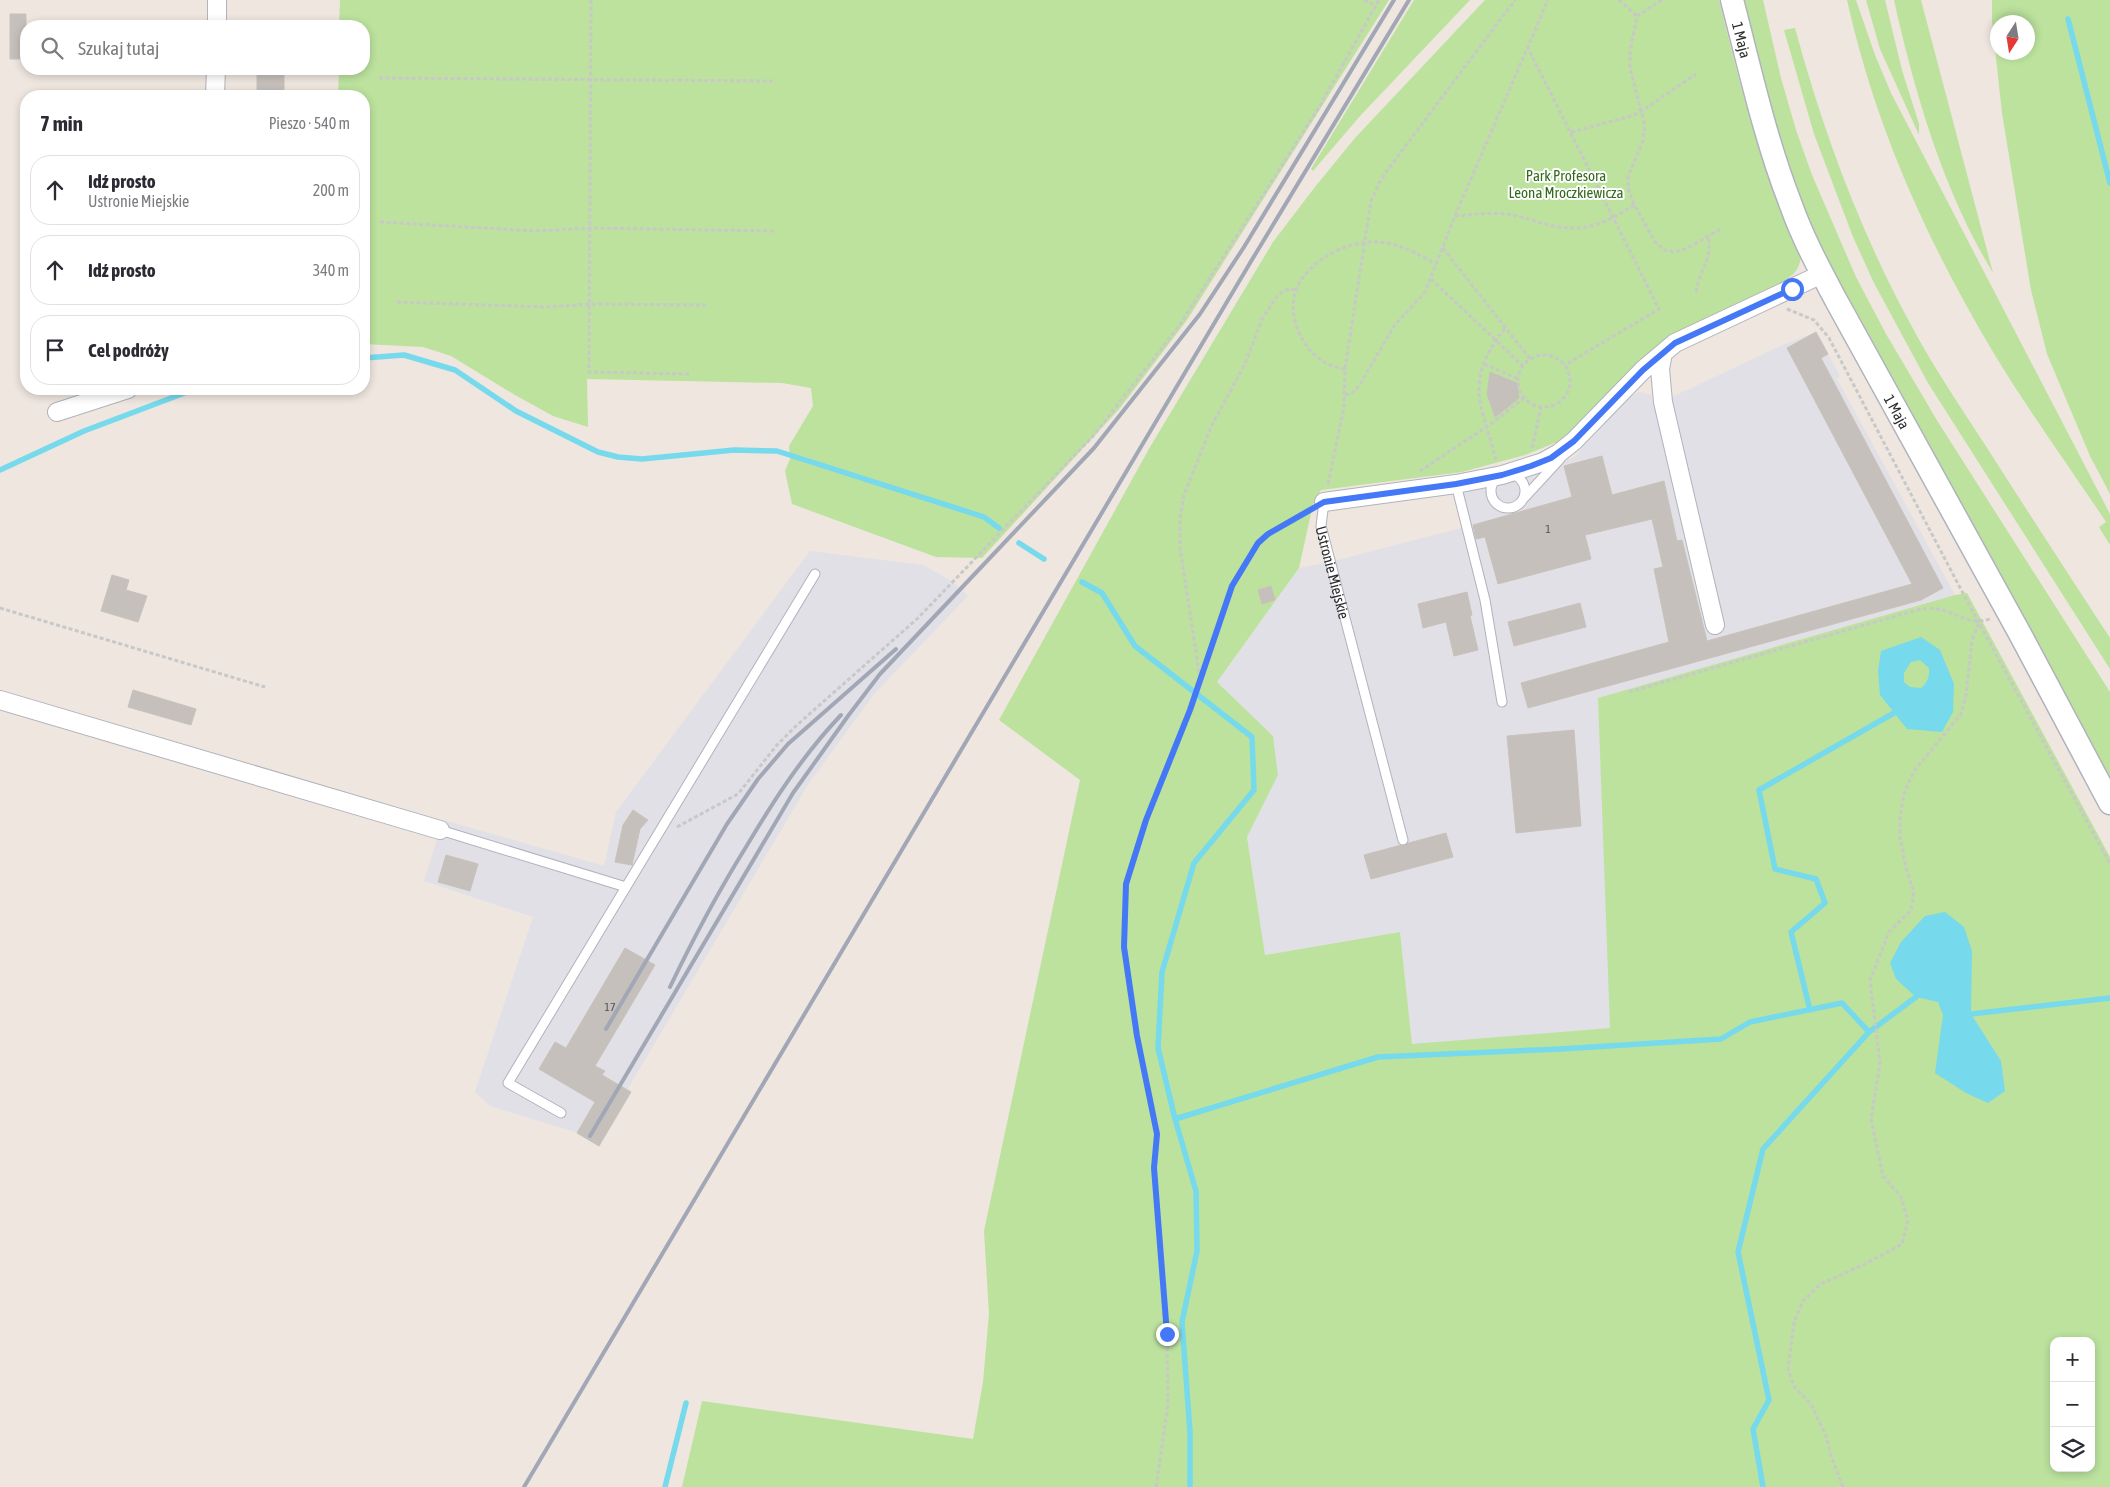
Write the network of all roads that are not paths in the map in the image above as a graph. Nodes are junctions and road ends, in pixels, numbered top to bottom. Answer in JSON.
{"nodes":[{"id":1,"x":217,"y":0,"type":"edge"},
{"id":2,"x":1732,"y":0,"type":"edge"},
{"id":3,"x":217,"y":20,"type":"edge"},
{"id":4,"x":216,"y":75,"type":"edge"},
{"id":5,"x":215,"y":90,"type":"edge"},
{"id":6,"x":1822,"y":274,"type":"junction"},
{"id":7,"x":1663,"y":353,"type":"junction"},
{"id":8,"x":109,"y":395,"type":"edge"},
{"id":9,"x":57,"y":412,"type":"dead end"},
{"id":10,"x":1581,"y":434,"type":"junction"},
{"id":11,"x":1502,"y":475,"type":"junction"},
{"id":12,"x":1456,"y":484,"type":"junction"},
{"id":13,"x":1525,"y":498,"type":"junction"},
{"id":14,"x":1324,"y":502,"type":"joint"},
{"id":15,"x":816,"y":574,"type":"dead end"},
{"id":16,"x":1715,"y":625,"type":"dead end"},
{"id":17,"x":0,"y":700,"type":"edge"},
{"id":18,"x":1502,"y":702,"type":"dead end"},
{"id":19,"x":2110,"y":803,"type":"edge"},
{"id":20,"x":440,"y":830,"type":"joint"},
{"id":21,"x":1403,"y":840,"type":"dead end"},
{"id":22,"x":626,"y":888,"type":"junction"},
{"id":23,"x":561,"y":1113,"type":"dead end"}],
"edges":[{"from":1,"to":3,"type":"street"},
{"from":2,"to":6,"type":"street","name":"1 Maja"},
{"from":4,"to":5,"type":"street"},
{"from":6,"to":7,"type":"street"},
{"from":6,"to":19,"type":"street","name":"1 Maja"},
{"from":7,"to":10,"type":"street"},
{"from":7,"to":16,"type":"street"},
{"from":8,"to":9,"type":"street"},
{"from":10,"to":11,"type":"street"},
{"from":10,"to":13,"type":"lane"},
{"from":11,"to":12,"type":"street"},
{"from":11,"to":13,"type":"lane"},
{"from":11,"to":13,"type":"lane"},
{"from":12,"to":14,"type":"street"},
{"from":12,"to":18,"type":"lane"},
{"from":14,"to":21,"type":"lane","name":"Ustronie Miejskie"},
{"from":15,"to":22,"type":"lane"},
{"from":17,"to":20,"type":"street"},
{"from":20,"to":22,"type":"lane"},
{"from":22,"to":23,"type":"lane"}]}
